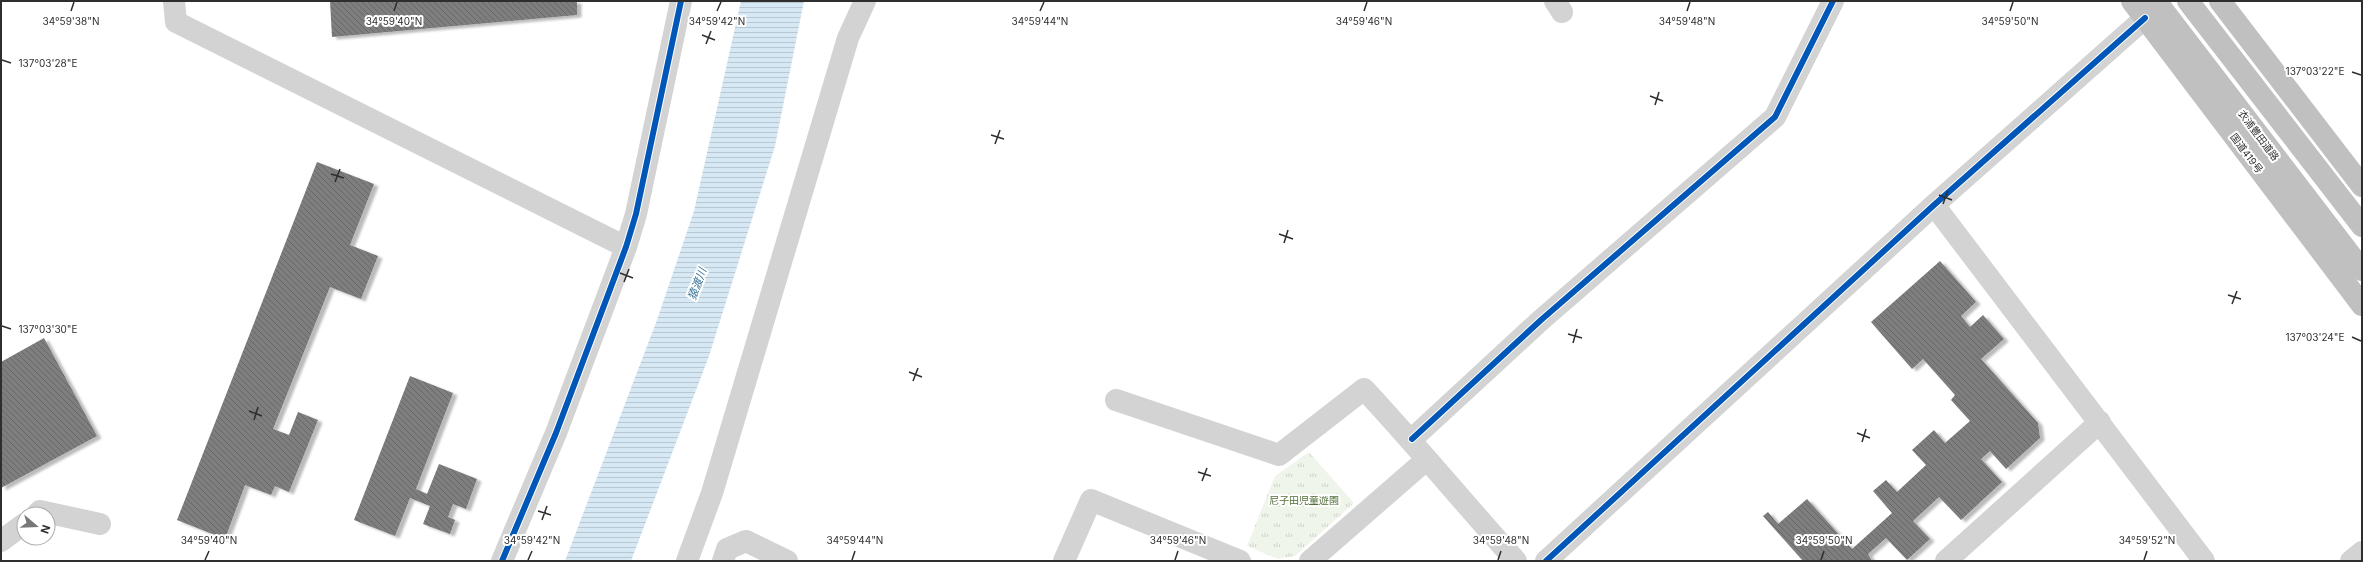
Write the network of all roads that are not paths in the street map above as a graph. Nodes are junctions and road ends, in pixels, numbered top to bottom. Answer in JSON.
{"nodes":[{"id":1,"x":174,"y":1,"type":"edge"},
{"id":2,"x":681,"y":1,"type":"edge"},
{"id":3,"x":865,"y":1,"type":"edge"},
{"id":4,"x":1833,"y":1,"type":"edge"},
{"id":5,"x":2132,"y":1,"type":"edge"},
{"id":6,"x":2166,"y":1,"type":"edge"},
{"id":7,"x":2188,"y":1,"type":"edge"},
{"id":8,"x":2220,"y":1,"type":"edge"},
{"id":9,"x":2151,"y":10,"type":"edge"},
{"id":10,"x":2362,"y":186,"type":"edge"},
{"id":11,"x":1934,"y":205,"type":"junction"},
{"id":12,"x":2362,"y":226,"type":"edge"},
{"id":13,"x":626,"y":247,"type":"junction"},
{"id":14,"x":2362,"y":270,"type":"edge"},
{"id":15,"x":2362,"y":305,"type":"edge"},
{"id":16,"x":1116,"y":400,"type":"dead end"},
{"id":17,"x":2100,"y":422,"type":"junction"},
{"id":18,"x":1412,"y":440,"type":"junction"},
{"id":19,"x":1426,"y":460,"type":"junction"},
{"id":20,"x":56,"y":514,"type":"edge"},
{"id":21,"x":100,"y":524,"type":"dead end"},
{"id":22,"x":16,"y":530,"type":"edge"},
{"id":23,"x":1,"y":541,"type":"edge"},
{"id":24,"x":2362,"y":552,"type":"edge"},
{"id":25,"x":502,"y":561,"type":"edge"},
{"id":26,"x":687,"y":561,"type":"edge"},
{"id":27,"x":723,"y":561,"type":"edge"},
{"id":28,"x":787,"y":561,"type":"edge"},
{"id":29,"x":1064,"y":561,"type":"edge"},
{"id":30,"x":1240,"y":561,"type":"edge"},
{"id":31,"x":1310,"y":561,"type":"edge"},
{"id":32,"x":1516,"y":561,"type":"edge"},
{"id":33,"x":1546,"y":561,"type":"edge"},
{"id":34,"x":1946,"y":561,"type":"edge"},
{"id":35,"x":2204,"y":561,"type":"edge"},
{"id":36,"x":2351,"y":561,"type":"edge"}],
"edges":[{"from":1,"to":13,"type":"street"},
{"from":2,"to":13,"type":"street"},
{"from":3,"to":26,"type":"street"},
{"from":4,"to":18,"type":"street"},
{"from":5,"to":9,"type":"highway","name":"国道419号"},
{"from":6,"to":9,"type":"highway"},
{"from":7,"to":12,"type":"highway"},
{"from":8,"to":10,"type":"highway"},
{"from":9,"to":11,"type":"street"},
{"from":9,"to":14,"type":"highway","name":"衣浦豊田道路","bridge":true},
{"from":9,"to":15,"type":"highway","name":"国道419号"},
{"from":11,"to":17,"type":"street"},
{"from":11,"to":33,"type":"street"},
{"from":13,"to":25,"type":"street"},
{"from":16,"to":18,"type":"street"},
{"from":17,"to":34,"type":"street"},
{"from":17,"to":35,"type":"street"},
{"from":18,"to":19,"type":"street"},
{"from":19,"to":31,"type":"street"},
{"from":19,"to":32,"type":"street"},
{"from":20,"to":21,"type":"street"},
{"from":22,"to":23,"type":"street"},
{"from":24,"to":36,"type":"street"},
{"from":27,"to":28,"type":"street"},
{"from":29,"to":30,"type":"street"}]}
